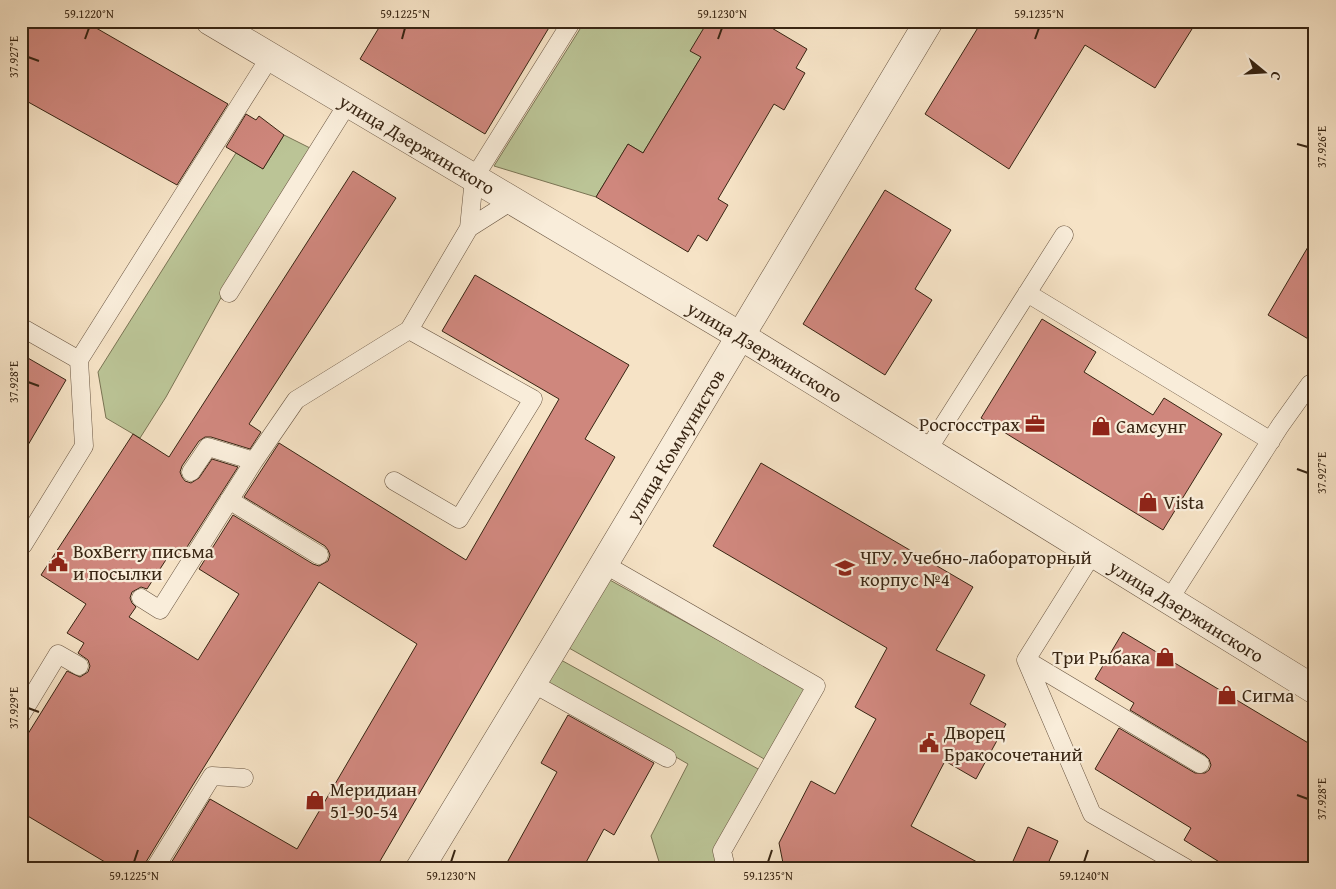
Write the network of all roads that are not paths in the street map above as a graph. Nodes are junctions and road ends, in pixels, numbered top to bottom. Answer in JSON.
{"nodes":[{"id":1,"x":210,"y":21,"type":"edge"},
{"id":2,"x":572,"y":21,"type":"edge"},
{"id":3,"x":929,"y":21,"type":"edge"},
{"id":4,"x":270,"y":57,"type":"junction"},
{"id":5,"x":348,"y":104,"type":"junction"},
{"id":6,"x":474,"y":178,"type":"junction"},
{"id":7,"x":513,"y":200,"type":"junction"},
{"id":8,"x":469,"y":228,"type":"junction"},
{"id":9,"x":1064,"y":235,"type":"dead end"},
{"id":10,"x":229,"y":293,"type":"dead end"},
{"id":11,"x":1027,"y":293,"type":"junction"},
{"id":12,"x":21,"y":327,"type":"edge"},
{"id":13,"x":409,"y":330,"type":"junction"},
{"id":14,"x":740,"y":336,"type":"junction"},
{"id":15,"x":80,"y":360,"type":"junction"},
{"id":16,"x":1315,"y":387,"type":"edge"},
{"id":17,"x":1271,"y":441,"type":"junction"},
{"id":18,"x":927,"y":450,"type":"junction"},
{"id":19,"x":254,"y":461,"type":"junction"},
{"id":20,"x":192,"y":472,"type":"dead end"},
{"id":21,"x":394,"y":481,"type":"dead end"},
{"id":22,"x":229,"y":500,"type":"junction"},
{"id":23,"x":21,"y":544,"type":"edge"},
{"id":24,"x":1093,"y":553,"type":"junction"},
{"id":25,"x":319,"y":555,"type":"dead end"},
{"id":26,"x":604,"y":564,"type":"junction"},
{"id":27,"x":142,"y":598,"type":"dead end"},
{"id":28,"x":1169,"y":600,"type":"junction"},
{"id":29,"x":1026,"y":660,"type":"junction"},
{"id":30,"x":79,"y":666,"type":"dead end"},
{"id":31,"x":532,"y":683,"type":"junction"},
{"id":32,"x":1315,"y":690,"type":"edge"},
{"id":33,"x":21,"y":715,"type":"edge"},
{"id":34,"x":667,"y":758,"type":"dead end"},
{"id":35,"x":1200,"y":764,"type":"dead end"},
{"id":36,"x":244,"y":778,"type":"dead end"},
{"id":37,"x":155,"y":868,"type":"edge"},
{"id":38,"x":420,"y":868,"type":"edge"},
{"id":39,"x":726,"y":868,"type":"edge"},
{"id":40,"x":1186,"y":868,"type":"edge"}],
"edges":[{"from":1,"to":4,"type":"street","name":"улица Дзержинского"},
{"from":2,"to":6,"type":"lane"},
{"from":3,"to":14,"type":"street","name":"улица Коммунистов"},
{"from":4,"to":5,"type":"street","name":"улица Дзержинского"},
{"from":4,"to":15,"type":"lane"},
{"from":5,"to":6,"type":"street","name":"улица Дзержинского"},
{"from":5,"to":10,"type":"lane"},
{"from":6,"to":7,"type":"street","name":"улица Дзержинского"},
{"from":6,"to":8,"type":"lane"},
{"from":7,"to":8,"type":"lane"},
{"from":7,"to":14,"type":"street","name":"улица Дзержинского"},
{"from":8,"to":13,"type":"lane"},
{"from":9,"to":11,"type":"lane"},
{"from":11,"to":17,"type":"lane"},
{"from":11,"to":18,"type":"lane"},
{"from":12,"to":15,"type":"lane"},
{"from":13,"to":19,"type":"lane"},
{"from":13,"to":21,"type":"lane"},
{"from":14,"to":18,"type":"street","name":"улица Дзержинского"},
{"from":14,"to":26,"type":"street","name":"улица Коммунистов"},
{"from":15,"to":23,"type":"lane"},
{"from":16,"to":17,"type":"lane"},
{"from":17,"to":28,"type":"lane"},
{"from":18,"to":24,"type":"street","name":"улица Дзержинского"},
{"from":19,"to":20,"type":"lane"},
{"from":19,"to":22,"type":"lane"},
{"from":22,"to":25,"type":"lane"},
{"from":22,"to":27,"type":"lane"},
{"from":24,"to":28,"type":"street","name":"улица Дзержинского"},
{"from":24,"to":29,"type":"lane"},
{"from":26,"to":31,"type":"street","name":"улица Коммунистов"},
{"from":26,"to":39,"type":"lane"},
{"from":28,"to":32,"type":"street","name":"улица Дзержинского"},
{"from":29,"to":35,"type":"lane"},
{"from":29,"to":40,"type":"lane"},
{"from":30,"to":33,"type":"lane"},
{"from":31,"to":34,"type":"lane"},
{"from":31,"to":38,"type":"street","name":"улица Коммунистов"},
{"from":36,"to":37,"type":"lane"}]}
